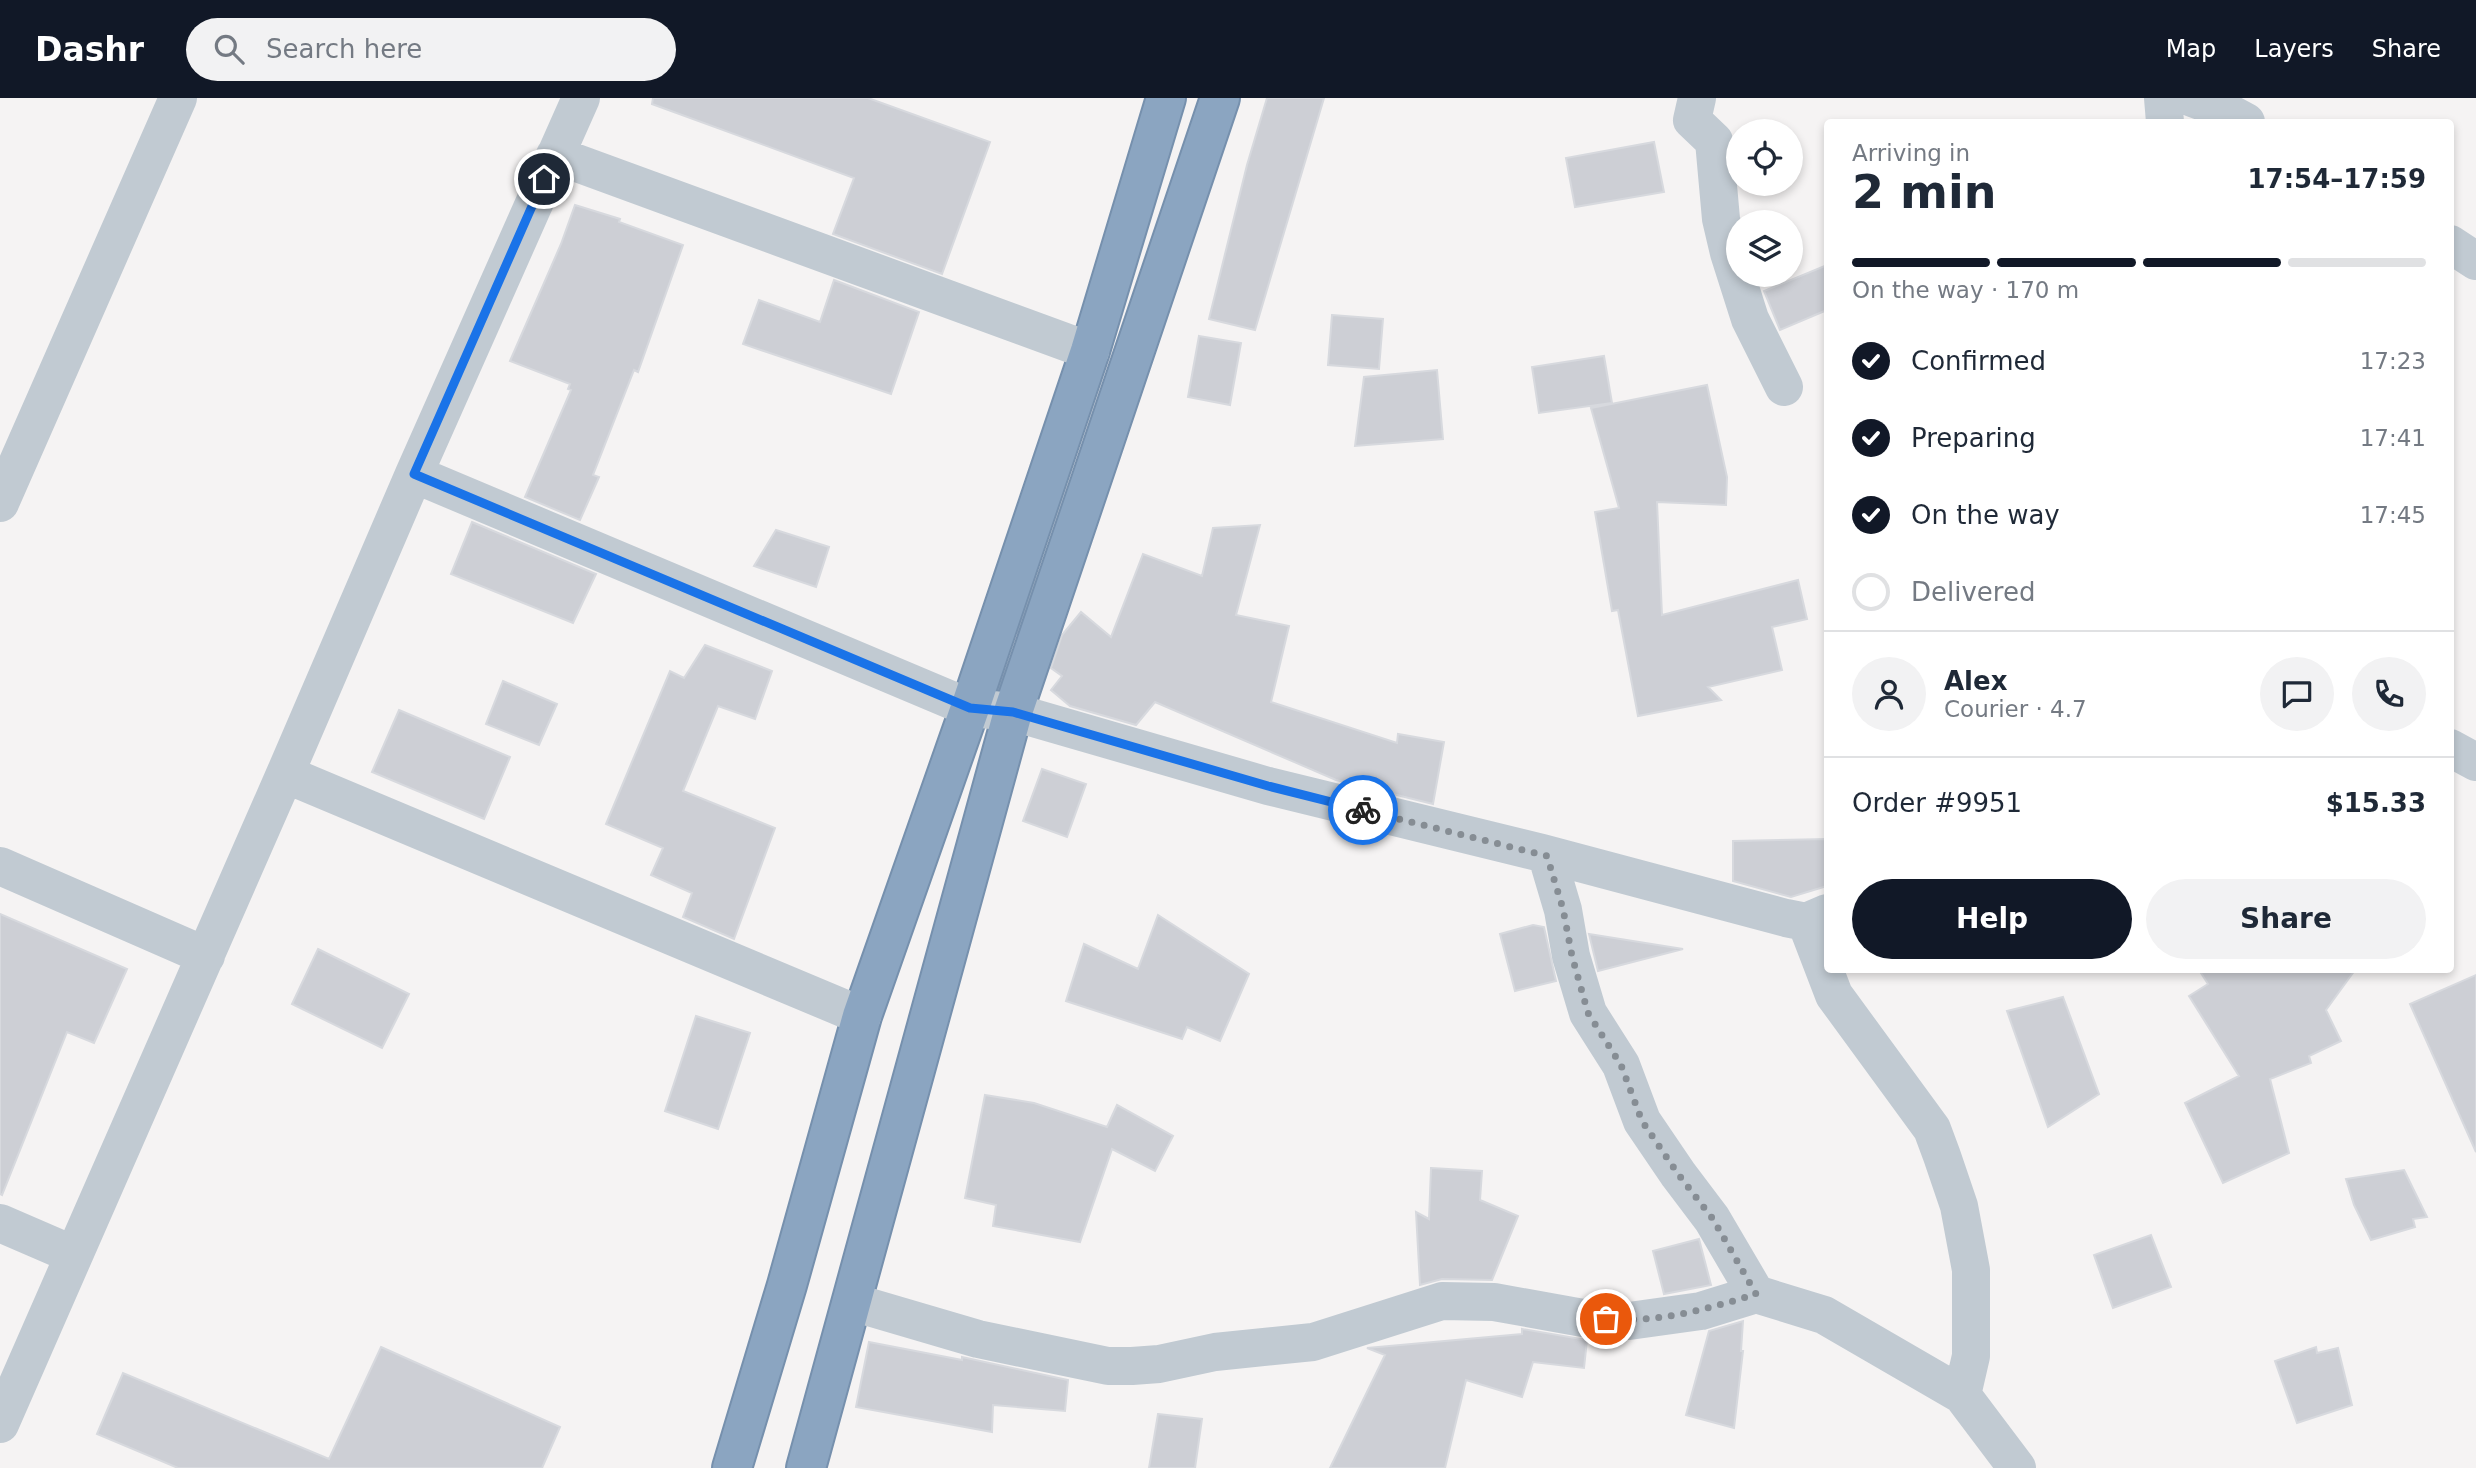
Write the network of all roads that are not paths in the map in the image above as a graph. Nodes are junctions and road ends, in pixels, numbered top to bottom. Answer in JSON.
{"nodes":[{"id":1,"x":178,"y":98,"type":"edge"},
{"id":2,"x":580,"y":98,"type":"edge"},
{"id":3,"x":1166,"y":98,"type":"edge"},
{"id":4,"x":1220,"y":98,"type":"edge"},
{"id":5,"x":1697,"y":98,"type":"edge"},
{"id":6,"x":2162,"y":98,"type":"edge"},
{"id":7,"x":2192,"y":98,"type":"edge"},
{"id":8,"x":2165,"y":119,"type":"edge"},
{"id":9,"x":2240,"y":119,"type":"edge"},
{"id":10,"x":555,"y":155,"type":"junction"},
{"id":11,"x":2454,"y":247,"type":"edge"},
{"id":12,"x":2476,"y":261,"type":"edge"},
{"id":13,"x":1090,"y":351,"type":"junction"},
{"id":14,"x":1784,"y":387,"type":"dead end"},
{"id":15,"x":414,"y":474,"type":"junction"},
{"id":16,"x":0,"y":503,"type":"edge"},
{"id":17,"x":970,"y":708,"type":"junction"},
{"id":18,"x":1013,"y":712,"type":"junction"},
{"id":19,"x":2454,"y":750,"type":"edge"},
{"id":20,"x":2476,"y":762,"type":"edge"},
{"id":21,"x":285,"y":774,"type":"junction"},
{"id":22,"x":1547,"y":856,"type":"junction"},
{"id":23,"x":0,"y":866,"type":"edge"},
{"id":24,"x":1816,"y":918,"type":"edge"},
{"id":25,"x":1824,"y":954,"type":"edge"},
{"id":26,"x":206,"y":956,"type":"junction"},
{"id":27,"x":1828,"y":973,"type":"edge"},
{"id":28,"x":862,"y":1016,"type":"junction"},
{"id":29,"x":0,"y":1223,"type":"edge"},
{"id":30,"x":74,"y":1255,"type":"junction"},
{"id":31,"x":1756,"y":1294,"type":"junction"},
{"id":32,"x":852,"y":1302,"type":"junction"},
{"id":33,"x":1962,"y":1395,"type":"junction"},
{"id":34,"x":0,"y":1424,"type":"edge"},
{"id":35,"x":732,"y":1468,"type":"edge"},
{"id":36,"x":806,"y":1468,"type":"edge"},
{"id":37,"x":2017,"y":1468,"type":"edge"}],
"edges":[{"from":1,"to":16,"type":"street"},
{"from":2,"to":10,"type":"street"},
{"from":3,"to":13,"type":"highway"},
{"from":4,"to":18,"type":"highway"},
{"from":5,"to":14,"type":"street"},
{"from":6,"to":8,"type":"street"},
{"from":7,"to":9,"type":"street"},
{"from":10,"to":13,"type":"street"},
{"from":10,"to":15,"type":"street"},
{"from":11,"to":12,"type":"street"},
{"from":13,"to":17,"type":"highway"},
{"from":15,"to":17,"type":"street"},
{"from":15,"to":21,"type":"street"},
{"from":17,"to":18,"type":"street"},
{"from":17,"to":28,"type":"highway"},
{"from":18,"to":22,"type":"street"},
{"from":18,"to":32,"type":"highway"},
{"from":19,"to":20,"type":"street"},
{"from":21,"to":26,"type":"street"},
{"from":21,"to":28,"type":"street"},
{"from":22,"to":24,"type":"street"},
{"from":22,"to":31,"type":"street"},
{"from":23,"to":26,"type":"street"},
{"from":24,"to":25,"type":"street"},
{"from":26,"to":30,"type":"street"},
{"from":27,"to":33,"type":"street"},
{"from":28,"to":35,"type":"highway"},
{"from":29,"to":30,"type":"street"},
{"from":30,"to":34,"type":"street"},
{"from":31,"to":32,"type":"street"},
{"from":31,"to":33,"type":"street"},
{"from":32,"to":36,"type":"highway"},
{"from":33,"to":37,"type":"street"}]}
